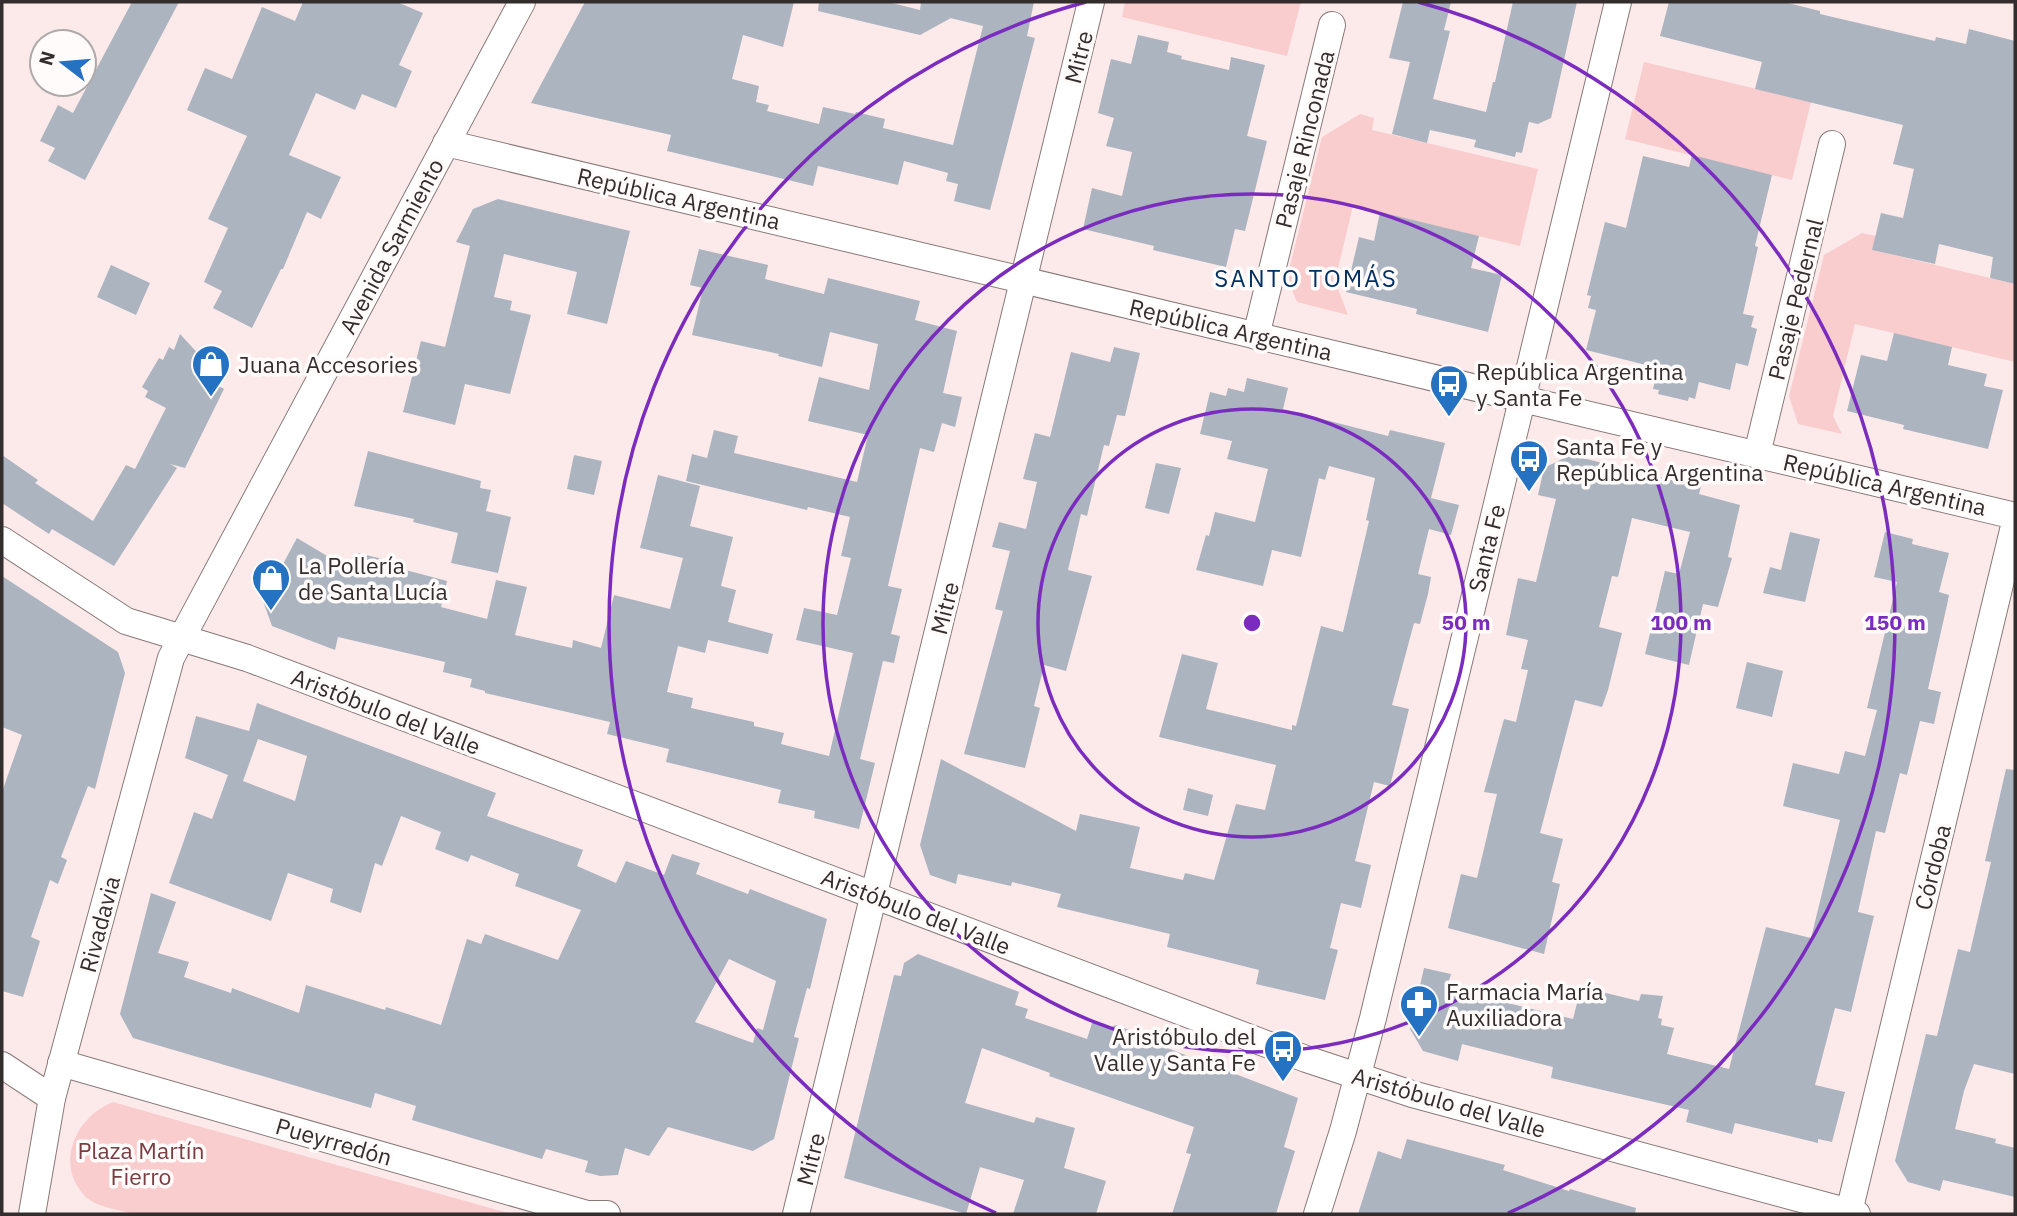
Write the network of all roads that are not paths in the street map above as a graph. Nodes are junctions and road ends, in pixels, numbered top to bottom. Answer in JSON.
{"nodes":[{"id":1,"x":522,"y":2,"type":"edge"},
{"id":2,"x":1091,"y":2,"type":"edge"},
{"id":3,"x":1618,"y":2,"type":"edge"},
{"id":4,"x":1332,"y":25,"type":"dead end"},
{"id":5,"x":446,"y":143,"type":"junction"},
{"id":6,"x":1832,"y":144,"type":"dead end"},
{"id":7,"x":1024,"y":280,"type":"junction"},
{"id":8,"x":1256,"y":335,"type":"junction"},
{"id":9,"x":1522,"y":399,"type":"junction"},
{"id":10,"x":1757,"y":454,"type":"junction"},
{"id":11,"x":2015,"y":516,"type":"edge"},
{"id":12,"x":2015,"y":522,"type":"edge"},
{"id":13,"x":2,"y":540,"type":"edge"},
{"id":14,"x":181,"y":638,"type":"junction"},
{"id":15,"x":875,"y":896,"type":"junction"},
{"id":16,"x":61,"y":1063,"type":"junction"},
{"id":17,"x":2,"y":1065,"type":"edge"},
{"id":18,"x":1357,"y":1076,"type":"junction"},
{"id":19,"x":52,"y":1098,"type":"junction"},
{"id":20,"x":40,"y":1212,"type":"edge"},
{"id":21,"x":1853,"y":1213,"type":"edge"},
{"id":22,"x":607,"y":1214,"type":"edge"},
{"id":23,"x":796,"y":1214,"type":"edge"},
{"id":24,"x":1317,"y":1214,"type":"edge"}],
"edges":[{"from":1,"to":5,"type":"street","name":"Avenida Sarmiento"},
{"from":2,"to":7,"type":"street","name":"Mitre"},
{"from":3,"to":9,"type":"street","name":"Santa Fe"},
{"from":4,"to":8,"type":"street","name":"Pasaje Rinconada"},
{"from":5,"to":7,"type":"street","name":"República Argentina"},
{"from":5,"to":14,"type":"street","name":"Avenida Sarmiento"},
{"from":6,"to":10,"type":"street","name":"Pasaje Pedernal"},
{"from":7,"to":8,"type":"street","name":"República Argentina"},
{"from":7,"to":15,"type":"street","name":"Mitre"},
{"from":8,"to":9,"type":"street","name":"República Argentina"},
{"from":9,"to":10,"type":"street","name":"República Argentina"},
{"from":9,"to":18,"type":"street","name":"Santa Fe"},
{"from":10,"to":11,"type":"street","name":"República Argentina"},
{"from":12,"to":21,"type":"street","name":"Córdoba"},
{"from":13,"to":14,"type":"street","name":"Aristóbulo del Valle"},
{"from":14,"to":15,"type":"street","name":"Aristóbulo del Valle"},
{"from":14,"to":16,"type":"street","name":"Rivadavia"},
{"from":15,"to":18,"type":"street","name":"Aristóbulo del Valle"},
{"from":15,"to":23,"type":"street","name":"Mitre"},
{"from":16,"to":19,"type":"street","name":"Rivadavia"},
{"from":16,"to":22,"type":"street","name":"Pueyrredón"},
{"from":17,"to":19,"type":"street"},
{"from":18,"to":21,"type":"street","name":"Aristóbulo del Valle"},
{"from":18,"to":24,"type":"street","name":"Santa Fe"},
{"from":19,"to":20,"type":"street","name":"Rivadavia"}]}
